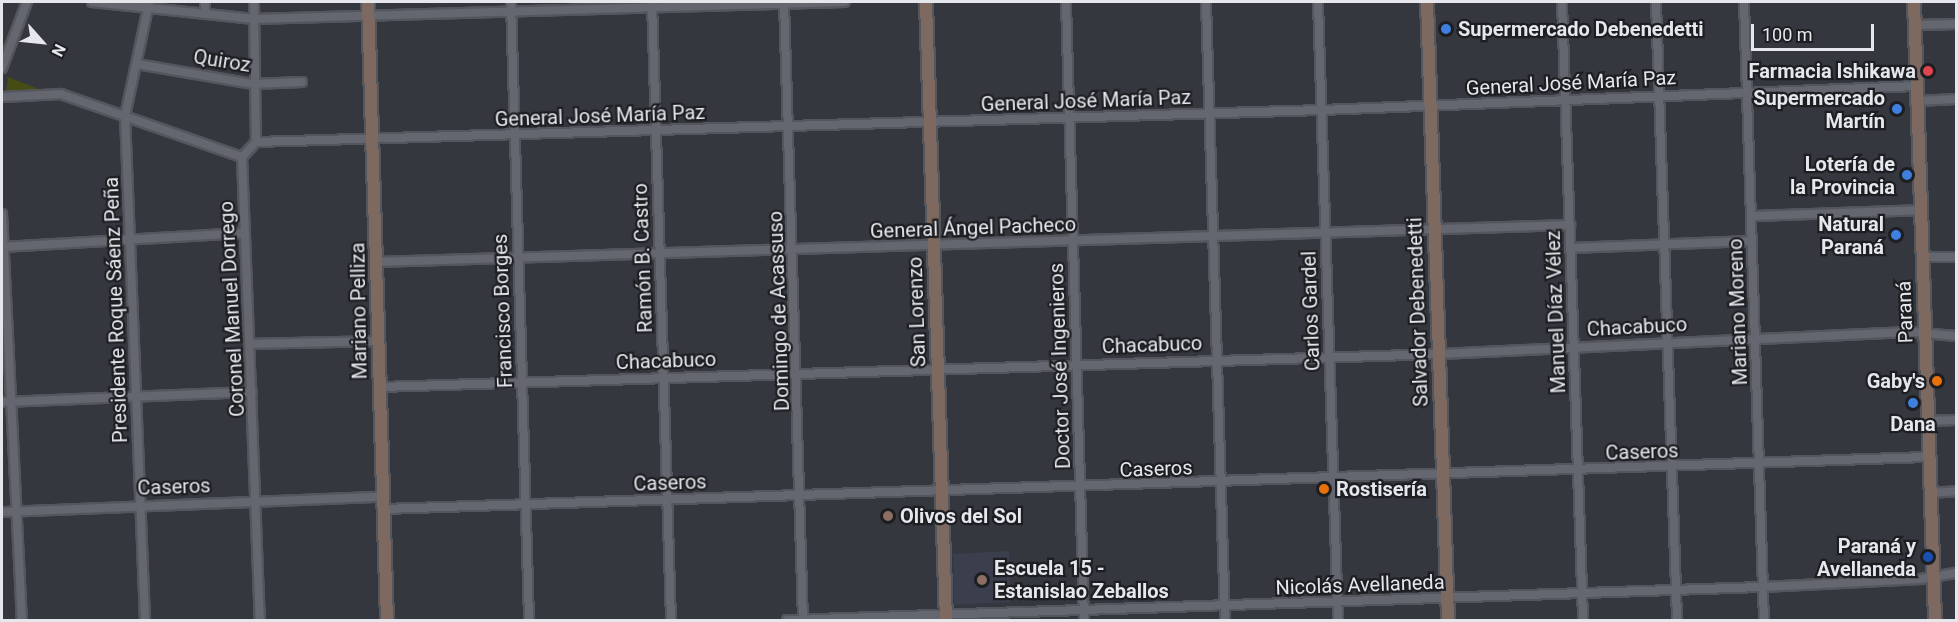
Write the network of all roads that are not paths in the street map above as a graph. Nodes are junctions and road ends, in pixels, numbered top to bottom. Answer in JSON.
{"nodes":[{"id":1,"x":27,"y":2,"type":"edge"},
{"id":2,"x":92,"y":2,"type":"edge"},
{"id":3,"x":205,"y":2,"type":"edge"},
{"id":4,"x":254,"y":2,"type":"edge"},
{"id":5,"x":368,"y":2,"type":"edge"},
{"id":6,"x":511,"y":2,"type":"edge"},
{"id":7,"x":845,"y":2,"type":"edge"},
{"id":8,"x":926,"y":2,"type":"edge"},
{"id":9,"x":1066,"y":2,"type":"edge"},
{"id":10,"x":1206,"y":2,"type":"edge"},
{"id":11,"x":1318,"y":2,"type":"edge"},
{"id":12,"x":1427,"y":2,"type":"edge"},
{"id":13,"x":1562,"y":2,"type":"edge"},
{"id":14,"x":1656,"y":2,"type":"edge"},
{"id":15,"x":1744,"y":2,"type":"edge"},
{"id":16,"x":1914,"y":2,"type":"edge"},
{"id":17,"x":784,"y":3,"type":"edge"},
{"id":18,"x":149,"y":4,"type":"edge"},
{"id":19,"x":652,"y":4,"type":"edge"},
{"id":20,"x":511,"y":13,"type":"junction"},
{"id":21,"x":205,"y":14,"type":"junction"},
{"id":22,"x":369,"y":17,"type":"junction"},
{"id":23,"x":254,"y":19,"type":"junction"},
{"id":24,"x":1956,"y":24,"type":"edge"},
{"id":25,"x":1915,"y":25,"type":"junction"},
{"id":26,"x":137,"y":64,"type":"junction"},
{"id":27,"x":2,"y":68,"type":"edge"},
{"id":28,"x":302,"y":82,"type":"dead end"},
{"id":29,"x":253,"y":84,"type":"junction"},
{"id":30,"x":1917,"y":86,"type":"junction"},
{"id":31,"x":1747,"y":92,"type":"junction"},
{"id":32,"x":1659,"y":95,"type":"junction"},
{"id":33,"x":2,"y":97,"type":"edge"},
{"id":34,"x":1565,"y":98,"type":"junction"},
{"id":35,"x":1956,"y":99,"type":"edge"},
{"id":36,"x":1918,"y":101,"type":"junction"},
{"id":37,"x":1430,"y":106,"type":"junction"},
{"id":38,"x":1322,"y":110,"type":"junction"},
{"id":39,"x":1209,"y":114,"type":"junction"},
{"id":40,"x":125,"y":116,"type":"junction"},
{"id":41,"x":1069,"y":118,"type":"junction"},
{"id":42,"x":930,"y":123,"type":"junction"},
{"id":43,"x":788,"y":125,"type":"junction"},
{"id":44,"x":656,"y":131,"type":"junction"},
{"id":45,"x":515,"y":136,"type":"junction"},
{"id":46,"x":373,"y":139,"type":"junction"},
{"id":47,"x":256,"y":142,"type":"junction"},
{"id":48,"x":242,"y":157,"type":"junction"},
{"id":49,"x":1921,"y":210,"type":"junction"},
{"id":50,"x":2,"y":214,"type":"edge"},
{"id":51,"x":1751,"y":216,"type":"junction"},
{"id":52,"x":1569,"y":225,"type":"junction"},
{"id":53,"x":1435,"y":230,"type":"junction"},
{"id":54,"x":244,"y":233,"type":"junction"},
{"id":55,"x":1326,"y":233,"type":"junction"},
{"id":56,"x":1214,"y":237,"type":"junction"},
{"id":57,"x":129,"y":241,"type":"junction"},
{"id":58,"x":1072,"y":241,"type":"junction"},
{"id":59,"x":1752,"y":241,"type":"junction"},
{"id":60,"x":1664,"y":245,"type":"junction"},
{"id":61,"x":934,"y":246,"type":"junction"},
{"id":62,"x":2,"y":247,"type":"edge"},
{"id":63,"x":1570,"y":248,"type":"junction"},
{"id":64,"x":795,"y":250,"type":"junction"},
{"id":65,"x":660,"y":254,"type":"junction"},
{"id":66,"x":1956,"y":257,"type":"edge"},
{"id":67,"x":518,"y":258,"type":"junction"},
{"id":68,"x":1923,"y":258,"type":"junction"},
{"id":69,"x":377,"y":262,"type":"junction"},
{"id":70,"x":1925,"y":333,"type":"junction"},
{"id":71,"x":1956,"y":336,"type":"edge"},
{"id":72,"x":1755,"y":338,"type":"junction"},
{"id":73,"x":378,"y":341,"type":"junction"},
{"id":74,"x":1668,"y":342,"type":"junction"},
{"id":75,"x":250,"y":344,"type":"junction"},
{"id":76,"x":1574,"y":347,"type":"junction"},
{"id":77,"x":1440,"y":354,"type":"junction"},
{"id":78,"x":1329,"y":357,"type":"junction"},
{"id":79,"x":1217,"y":360,"type":"junction"},
{"id":80,"x":1076,"y":364,"type":"junction"},
{"id":81,"x":938,"y":368,"type":"junction"},
{"id":82,"x":796,"y":373,"type":"junction"},
{"id":83,"x":663,"y":377,"type":"junction"},
{"id":84,"x":522,"y":382,"type":"junction"},
{"id":85,"x":380,"y":387,"type":"junction"},
{"id":86,"x":252,"y":392,"type":"junction"},
{"id":87,"x":135,"y":395,"type":"junction"},
{"id":88,"x":6,"y":402,"type":"edge"},
{"id":89,"x":1956,"y":420,"type":"edge"},
{"id":90,"x":1928,"y":421,"type":"junction"},
{"id":91,"x":1929,"y":457,"type":"junction"},
{"id":92,"x":1759,"y":464,"type":"junction"},
{"id":93,"x":1672,"y":468,"type":"junction"},
{"id":94,"x":1578,"y":471,"type":"junction"},
{"id":95,"x":1443,"y":476,"type":"junction"},
{"id":96,"x":1331,"y":480,"type":"junction"},
{"id":97,"x":1222,"y":483,"type":"junction"},
{"id":98,"x":1080,"y":488,"type":"junction"},
{"id":99,"x":1956,"y":491,"type":"edge"},
{"id":100,"x":942,"y":492,"type":"junction"},
{"id":101,"x":1930,"y":493,"type":"junction"},
{"id":102,"x":800,"y":494,"type":"junction"},
{"id":103,"x":667,"y":500,"type":"junction"},
{"id":104,"x":256,"y":501,"type":"junction"},
{"id":105,"x":383,"y":503,"type":"junction"},
{"id":106,"x":140,"y":505,"type":"junction"},
{"id":107,"x":526,"y":505,"type":"junction"},
{"id":108,"x":2,"y":512,"type":"edge"},
{"id":109,"x":16,"y":512,"type":"junction"},
{"id":110,"x":1956,"y":573,"type":"edge"},
{"id":111,"x":1933,"y":576,"type":"junction"},
{"id":112,"x":1763,"y":587,"type":"junction"},
{"id":113,"x":1676,"y":590,"type":"junction"},
{"id":114,"x":1582,"y":594,"type":"junction"},
{"id":115,"x":1447,"y":599,"type":"junction"},
{"id":116,"x":1338,"y":601,"type":"junction"},
{"id":117,"x":1225,"y":606,"type":"junction"},
{"id":118,"x":1084,"y":611,"type":"junction"},
{"id":119,"x":946,"y":618,"type":"edge"},
{"id":120,"x":803,"y":620,"type":"edge"},
{"id":121,"x":22,"y":621,"type":"edge"},
{"id":122,"x":145,"y":621,"type":"edge"},
{"id":123,"x":260,"y":621,"type":"edge"},
{"id":124,"x":387,"y":621,"type":"edge"},
{"id":125,"x":529,"y":621,"type":"edge"},
{"id":126,"x":671,"y":621,"type":"edge"},
{"id":127,"x":787,"y":621,"type":"edge"},
{"id":128,"x":1084,"y":621,"type":"edge"},
{"id":129,"x":1225,"y":621,"type":"edge"},
{"id":130,"x":1338,"y":621,"type":"edge"},
{"id":131,"x":1448,"y":621,"type":"edge"},
{"id":132,"x":1583,"y":621,"type":"edge"},
{"id":133,"x":1677,"y":621,"type":"edge"},
{"id":134,"x":1764,"y":621,"type":"edge"},
{"id":135,"x":1935,"y":621,"type":"edge"}],
"edges":[{"from":1,"to":27,"type":"street"},
{"from":2,"to":18,"type":"street"},
{"from":3,"to":21,"type":"street"},
{"from":4,"to":23,"type":"street"},
{"from":5,"to":22,"type":"street","name":"Mariano Pelliza"},
{"from":6,"to":20,"type":"street","name":"Francisco Borges"},
{"from":7,"to":17,"type":"street"},
{"from":8,"to":42,"type":"street","name":"San Lorenzo"},
{"from":9,"to":41,"type":"street","name":"Doctor José Ingenieros"},
{"from":10,"to":39,"type":"street"},
{"from":11,"to":38,"type":"street","name":"Carlos Gardel"},
{"from":12,"to":37,"type":"street","name":"Salvador Debenedetti"},
{"from":13,"to":34,"type":"street","name":"Manuel Díaz Vélez"},
{"from":14,"to":32,"type":"street"},
{"from":15,"to":31,"type":"street","name":"Mariano Moreno"},
{"from":16,"to":25,"type":"street","name":"Paraná"},
{"from":17,"to":19,"type":"street"},
{"from":17,"to":43,"type":"street","name":"Domingo de Acassuso"},
{"from":18,"to":21,"type":"street"},
{"from":18,"to":26,"type":"street","name":"Presidente Roque Sáenz Peña"},
{"from":19,"to":20,"type":"street"},
{"from":19,"to":44,"type":"street","name":"Ramón B. Castro"},
{"from":20,"to":22,"type":"street"},
{"from":20,"to":45,"type":"street","name":"Francisco Borges"},
{"from":21,"to":23,"type":"street"},
{"from":22,"to":23,"type":"street"},
{"from":22,"to":46,"type":"street","name":"Mariano Pelliza"},
{"from":23,"to":29,"type":"street"},
{"from":24,"to":25,"type":"street"},
{"from":25,"to":30,"type":"street","name":"Paraná"},
{"from":26,"to":29,"type":"street","name":"Quiroz"},
{"from":26,"to":40,"type":"street","name":"Presidente Roque Sáenz Peña"},
{"from":28,"to":29,"type":"street","name":"Quiroz"},
{"from":29,"to":47,"type":"street"},
{"from":30,"to":31,"type":"street","name":"General José María Paz"},
{"from":30,"to":36,"type":"street","name":"Paraná"},
{"from":31,"to":32,"type":"street","name":"General José María Paz"},
{"from":31,"to":51,"type":"street","name":"Mariano Moreno"},
{"from":32,"to":34,"type":"street","name":"General José María Paz"},
{"from":32,"to":60,"type":"street"},
{"from":33,"to":40,"type":"street"},
{"from":34,"to":37,"type":"street","name":"General José María Paz"},
{"from":34,"to":52,"type":"street","name":"Manuel Díaz Vélez"},
{"from":35,"to":36,"type":"street"},
{"from":36,"to":49,"type":"street","name":"Paraná"},
{"from":37,"to":38,"type":"street","name":"General José María Paz"},
{"from":37,"to":53,"type":"street","name":"Salvador Debenedetti"},
{"from":38,"to":39,"type":"street","name":"General José María Paz"},
{"from":38,"to":55,"type":"street","name":"Carlos Gardel"},
{"from":39,"to":41,"type":"street","name":"General José María Paz"},
{"from":39,"to":56,"type":"street"},
{"from":40,"to":48,"type":"street"},
{"from":40,"to":57,"type":"street","name":"Presidente Roque Sáenz Peña"},
{"from":41,"to":42,"type":"street","name":"General José María Paz"},
{"from":41,"to":58,"type":"street","name":"Doctor José Ingenieros"},
{"from":42,"to":43,"type":"street","name":"General José María Paz"},
{"from":42,"to":61,"type":"street","name":"San Lorenzo"},
{"from":43,"to":44,"type":"street","name":"General José María Paz"},
{"from":43,"to":64,"type":"street","name":"Domingo de Acassuso"},
{"from":44,"to":45,"type":"street","name":"General José María Paz"},
{"from":44,"to":65,"type":"street","name":"Ramón B. Castro"},
{"from":45,"to":46,"type":"street","name":"General José María Paz"},
{"from":45,"to":67,"type":"street","name":"Francisco Borges"},
{"from":46,"to":47,"type":"street","name":"General José María Paz"},
{"from":46,"to":69,"type":"street","name":"Mariano Pelliza"},
{"from":47,"to":48,"type":"street"},
{"from":48,"to":54,"type":"street","name":"Coronel Manuel Dorrego"},
{"from":49,"to":51,"type":"street"},
{"from":49,"to":68,"type":"street","name":"Paraná"},
{"from":50,"to":62,"type":"street"},
{"from":51,"to":59,"type":"street","name":"Mariano Moreno"},
{"from":52,"to":53,"type":"street","name":"General Ángel Pacheco"},
{"from":52,"to":63,"type":"street","name":"Manuel Díaz Vélez"},
{"from":53,"to":55,"type":"street","name":"General Ángel Pacheco"},
{"from":53,"to":77,"type":"street","name":"Salvador Debenedetti"},
{"from":54,"to":57,"type":"street"},
{"from":54,"to":75,"type":"street","name":"Coronel Manuel Dorrego"},
{"from":55,"to":56,"type":"street","name":"General Ángel Pacheco"},
{"from":55,"to":78,"type":"street","name":"Carlos Gardel"},
{"from":56,"to":58,"type":"street","name":"General Ángel Pacheco"},
{"from":56,"to":79,"type":"street"},
{"from":57,"to":62,"type":"street"},
{"from":57,"to":87,"type":"street","name":"Presidente Roque Sáenz Peña"},
{"from":58,"to":61,"type":"street","name":"General Ángel Pacheco"},
{"from":58,"to":80,"type":"street","name":"Doctor José Ingenieros"},
{"from":59,"to":60,"type":"street"},
{"from":59,"to":72,"type":"street","name":"Mariano Moreno"},
{"from":60,"to":63,"type":"street"},
{"from":60,"to":74,"type":"street"},
{"from":61,"to":64,"type":"street","name":"General Ángel Pacheco"},
{"from":61,"to":81,"type":"street","name":"San Lorenzo"},
{"from":62,"to":88,"type":"street"},
{"from":63,"to":76,"type":"street","name":"Manuel Díaz Vélez"},
{"from":64,"to":65,"type":"street","name":"General Ángel Pacheco"},
{"from":64,"to":82,"type":"street","name":"Domingo de Acassuso"},
{"from":65,"to":67,"type":"street","name":"General Ángel Pacheco"},
{"from":65,"to":83,"type":"street","name":"Ramón B. Castro"},
{"from":66,"to":68,"type":"street"},
{"from":67,"to":69,"type":"street","name":"General Ángel Pacheco"},
{"from":67,"to":84,"type":"street","name":"Francisco Borges"},
{"from":68,"to":70,"type":"street","name":"Paraná"},
{"from":69,"to":73,"type":"street","name":"Mariano Pelliza"},
{"from":70,"to":71,"type":"street","name":"Chacabuco"},
{"from":70,"to":72,"type":"street","name":"Chacabuco"},
{"from":70,"to":90,"type":"street","name":"Paraná"},
{"from":72,"to":74,"type":"street","name":"Chacabuco"},
{"from":72,"to":92,"type":"street","name":"Mariano Moreno"},
{"from":73,"to":75,"type":"street"},
{"from":73,"to":85,"type":"street","name":"Mariano Pelliza"},
{"from":74,"to":76,"type":"street","name":"Chacabuco"},
{"from":74,"to":93,"type":"street"},
{"from":75,"to":86,"type":"street","name":"Coronel Manuel Dorrego"},
{"from":76,"to":77,"type":"street","name":"Chacabuco"},
{"from":76,"to":94,"type":"street","name":"Manuel Díaz Vélez"},
{"from":77,"to":78,"type":"street","name":"Chacabuco"},
{"from":77,"to":95,"type":"street","name":"Salvador Debenedetti"},
{"from":78,"to":79,"type":"street","name":"Chacabuco"},
{"from":78,"to":96,"type":"street","name":"Carlos Gardel"},
{"from":79,"to":80,"type":"street","name":"Chacabuco"},
{"from":79,"to":97,"type":"street"},
{"from":80,"to":81,"type":"street","name":"Chacabuco"},
{"from":80,"to":98,"type":"street","name":"Doctor José Ingenieros"},
{"from":81,"to":82,"type":"street","name":"Chacabuco"},
{"from":81,"to":100,"type":"street","name":"San Lorenzo"},
{"from":82,"to":83,"type":"street","name":"Chacabuco"},
{"from":82,"to":102,"type":"street","name":"Domingo de Acassuso"},
{"from":83,"to":84,"type":"street","name":"Chacabuco"},
{"from":83,"to":103,"type":"street","name":"Ramón B. Castro"},
{"from":84,"to":85,"type":"street","name":"Chacabuco"},
{"from":84,"to":107,"type":"street","name":"Francisco Borges"},
{"from":85,"to":105,"type":"street","name":"Mariano Pelliza"},
{"from":86,"to":87,"type":"street"},
{"from":86,"to":104,"type":"street","name":"Coronel Manuel Dorrego"},
{"from":87,"to":88,"type":"street"},
{"from":87,"to":106,"type":"street","name":"Presidente Roque Sáenz Peña"},
{"from":88,"to":109,"type":"street"},
{"from":89,"to":90,"type":"street"},
{"from":90,"to":91,"type":"street","name":"Paraná"},
{"from":91,"to":92,"type":"street","name":"Caseros"},
{"from":91,"to":101,"type":"street","name":"Paraná"},
{"from":92,"to":93,"type":"street","name":"Caseros"},
{"from":92,"to":112,"type":"street","name":"Mariano Moreno"},
{"from":93,"to":94,"type":"street","name":"Caseros"},
{"from":93,"to":113,"type":"street"},
{"from":94,"to":95,"type":"street","name":"Caseros"},
{"from":94,"to":114,"type":"street","name":"Manuel Díaz Vélez"},
{"from":95,"to":96,"type":"street","name":"Caseros"},
{"from":95,"to":115,"type":"street","name":"Salvador Debenedetti"},
{"from":96,"to":97,"type":"street","name":"Caseros"},
{"from":96,"to":116,"type":"street","name":"Carlos Gardel"},
{"from":97,"to":98,"type":"street","name":"Caseros"},
{"from":97,"to":117,"type":"street"},
{"from":98,"to":100,"type":"street","name":"Caseros"},
{"from":98,"to":118,"type":"street","name":"Doctor José Ingenieros"},
{"from":99,"to":101,"type":"street"},
{"from":100,"to":102,"type":"street","name":"Caseros"},
{"from":100,"to":119,"type":"street","name":"San Lorenzo"},
{"from":101,"to":111,"type":"street","name":"Paraná"},
{"from":102,"to":103,"type":"street","name":"Caseros"},
{"from":102,"to":120,"type":"street","name":"Domingo de Acassuso"},
{"from":103,"to":107,"type":"street","name":"Caseros"},
{"from":103,"to":126,"type":"street","name":"Ramón B. Castro"},
{"from":104,"to":105,"type":"street","name":"Caseros"},
{"from":104,"to":106,"type":"street","name":"Caseros"},
{"from":104,"to":123,"type":"street","name":"Coronel Manuel Dorrego"},
{"from":105,"to":107,"type":"street","name":"Caseros"},
{"from":105,"to":124,"type":"street","name":"Mariano Pelliza"},
{"from":106,"to":109,"type":"street","name":"Caseros"},
{"from":106,"to":122,"type":"street","name":"Presidente Roque Sáenz Peña"},
{"from":107,"to":125,"type":"street","name":"Francisco Borges"},
{"from":108,"to":109,"type":"street","name":"Caseros"},
{"from":109,"to":121,"type":"street"},
{"from":110,"to":111,"type":"street","name":"Nicolás Avellaneda"},
{"from":111,"to":112,"type":"street","name":"Nicolás Avellaneda"},
{"from":111,"to":135,"type":"street","name":"Paraná"},
{"from":112,"to":113,"type":"street","name":"Nicolás Avellaneda"},
{"from":112,"to":134,"type":"street","name":"Mariano Moreno"},
{"from":113,"to":114,"type":"street","name":"Nicolás Avellaneda"},
{"from":113,"to":133,"type":"street"},
{"from":114,"to":115,"type":"street","name":"Nicolás Avellaneda"},
{"from":114,"to":132,"type":"street","name":"Manuel Díaz Vélez"},
{"from":115,"to":116,"type":"street","name":"Nicolás Avellaneda"},
{"from":115,"to":131,"type":"street","name":"Salvador Debenedetti"},
{"from":116,"to":117,"type":"street","name":"Nicolás Avellaneda"},
{"from":116,"to":130,"type":"street","name":"Carlos Gardel"},
{"from":117,"to":118,"type":"street","name":"Nicolás Avellaneda"},
{"from":117,"to":129,"type":"street"},
{"from":118,"to":119,"type":"street","name":"Nicolás Avellaneda"},
{"from":118,"to":128,"type":"street","name":"Doctor José Ingenieros"},
{"from":119,"to":120,"type":"street","name":"Nicolás Avellaneda"},
{"from":120,"to":127,"type":"street","name":"Nicolás Avellaneda"}]}
